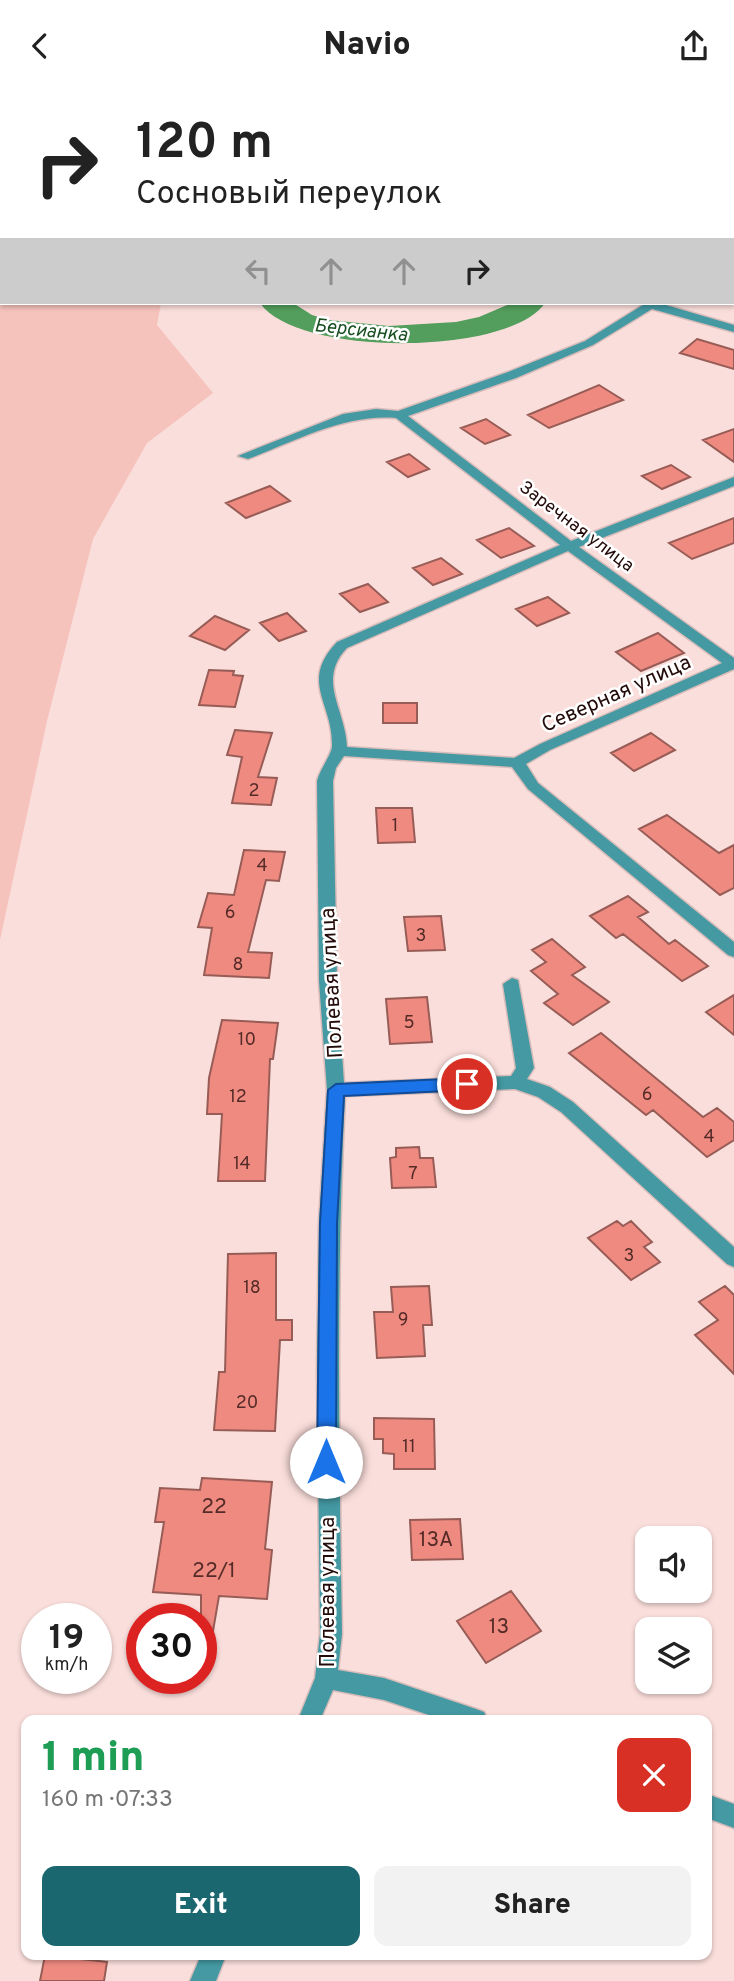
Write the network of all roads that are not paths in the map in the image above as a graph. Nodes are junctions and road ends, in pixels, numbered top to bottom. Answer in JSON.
{"nodes":[{"id":1,"x":650,"y":305,"type":"edge"},
{"id":2,"x":655,"y":305,"type":"edge"},
{"id":3,"x":734,"y":329,"type":"edge"},
{"id":4,"x":399,"y":415,"type":"junction"},
{"id":5,"x":244,"y":456,"type":"dead end"},
{"id":6,"x":734,"y":481,"type":"edge"},
{"id":7,"x":569,"y":546,"type":"junction"},
{"id":8,"x":734,"y":664,"type":"edge"},
{"id":9,"x":340,"y":751,"type":"junction"},
{"id":10,"x":517,"y":763,"type":"junction"},
{"id":11,"x":734,"y":951,"type":"edge"},
{"id":12,"x":512,"y":983,"type":"dead end"},
{"id":13,"x":516,"y":1082,"type":"junction"},
{"id":14,"x":336,"y":1090,"type":"junction"},
{"id":15,"x":734,"y":1259,"type":"edge"},
{"id":16,"x":326,"y":1678,"type":"junction"},
{"id":17,"x":311,"y":1715,"type":"edge"},
{"id":18,"x":461,"y":1715,"type":"edge"},
{"id":19,"x":712,"y":1808,"type":"edge"},
{"id":20,"x":734,"y":1816,"type":"edge"},
{"id":21,"x":212,"y":1960,"type":"edge"},
{"id":22,"x":203,"y":1981,"type":"edge"}],
"edges":[{"from":1,"to":4,"type":"street"},
{"from":2,"to":3,"type":"street"},
{"from":4,"to":5,"type":"street"},
{"from":4,"to":7,"type":"street","name":"Заречная улица"},
{"from":6,"to":7,"type":"street"},
{"from":7,"to":8,"type":"street","name":"Заречная улица"},
{"from":7,"to":9,"type":"street"},
{"from":8,"to":10,"type":"street","name":"Северная улица"},
{"from":9,"to":10,"type":"street"},
{"from":9,"to":14,"type":"street","name":"Полевая улица"},
{"from":10,"to":11,"type":"street"},
{"from":12,"to":13,"type":"street"},
{"from":13,"to":14,"type":"street"},
{"from":13,"to":15,"type":"street"},
{"from":14,"to":16,"type":"street","name":"Полевая улица"},
{"from":16,"to":17,"type":"street","name":"Полевая улица"},
{"from":16,"to":18,"type":"street"},
{"from":19,"to":20,"type":"street"},
{"from":21,"to":22,"type":"street"}]}
